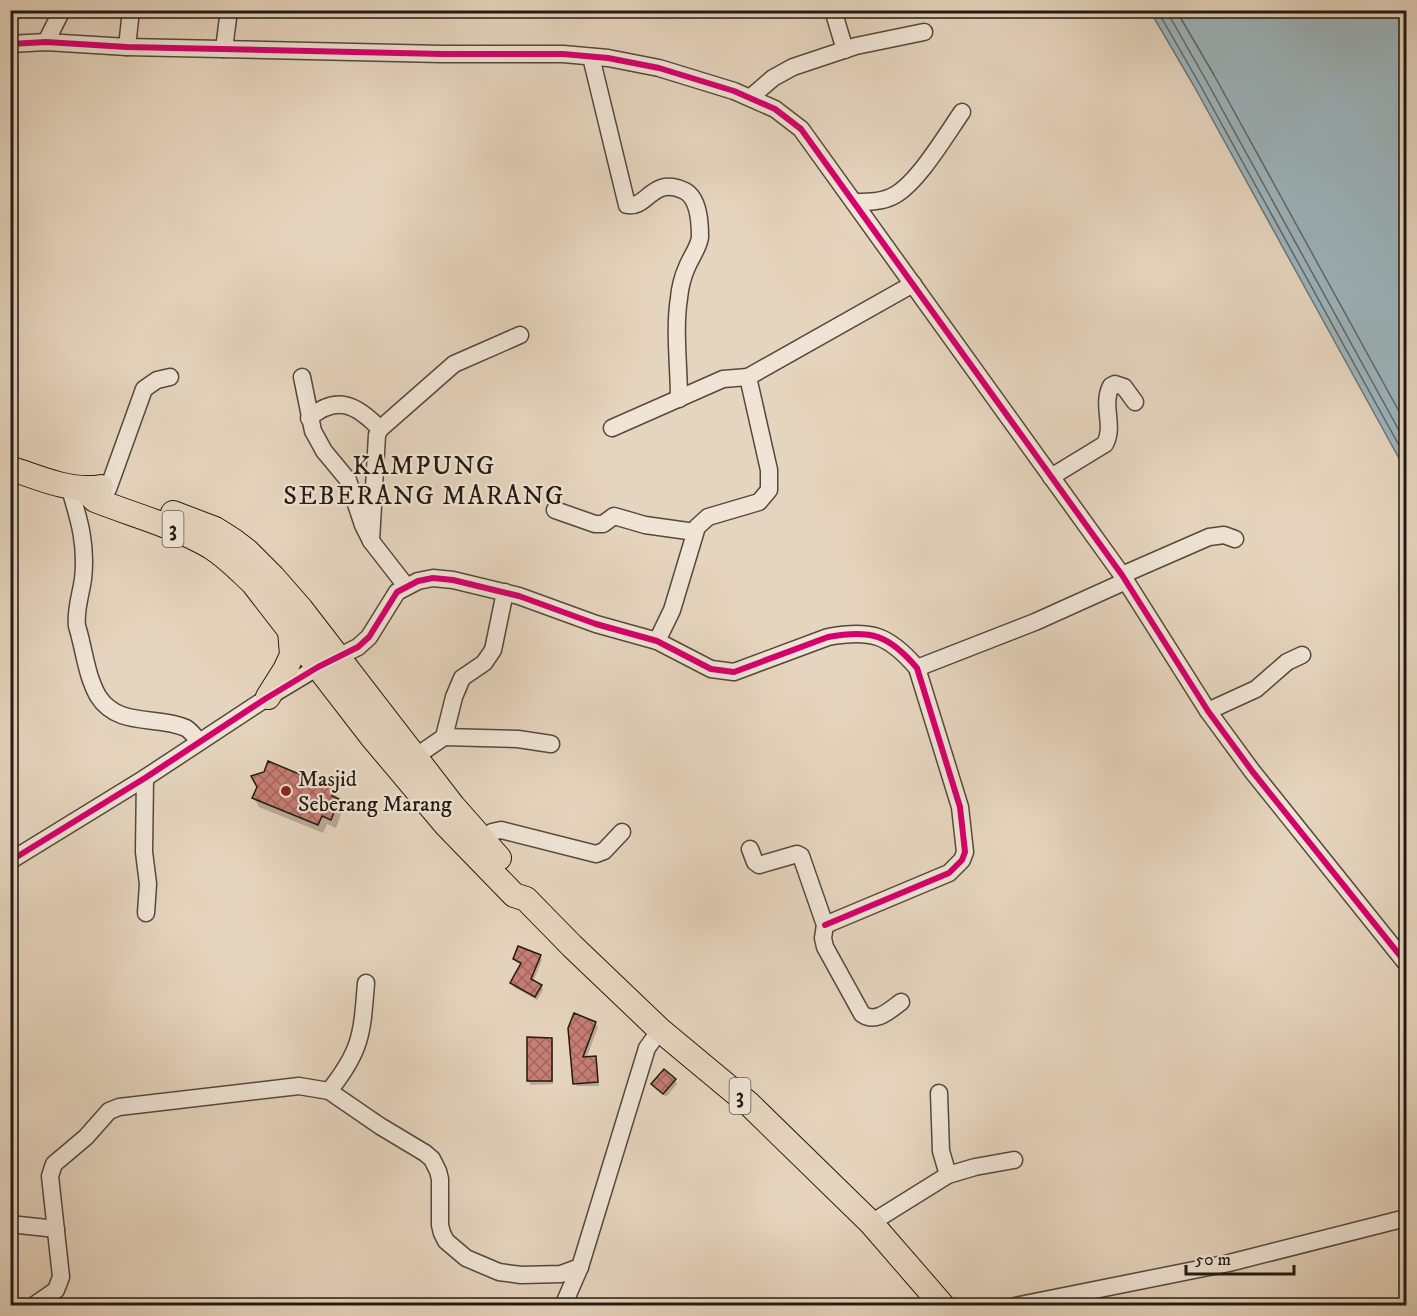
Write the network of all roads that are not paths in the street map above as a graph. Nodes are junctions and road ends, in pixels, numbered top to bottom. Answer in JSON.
{"nodes":[{"id":1,"x":62,"y":10,"type":"edge"},
{"id":2,"x":130,"y":10,"type":"edge"},
{"id":3,"x":229,"y":10,"type":"edge"},
{"id":4,"x":833,"y":10,"type":"edge"},
{"id":5,"x":924,"y":32,"type":"dead end"},
{"id":6,"x":46,"y":42,"type":"junction"},
{"id":7,"x":10,"y":44,"type":"edge"},
{"id":8,"x":127,"y":47,"type":"junction"},
{"id":9,"x":224,"y":49,"type":"junction"},
{"id":10,"x":845,"y":50,"type":"junction"},
{"id":11,"x":591,"y":57,"type":"junction"},
{"id":12,"x":752,"y":98,"type":"junction"},
{"id":13,"x":962,"y":112,"type":"dead end"},
{"id":14,"x":884,"y":199,"type":"junction"},
{"id":15,"x":855,"y":202,"type":"junction"},
{"id":16,"x":868,"y":221,"type":"junction"},
{"id":17,"x":914,"y":284,"type":"junction"},
{"id":18,"x":520,"y":335,"type":"dead end"},
{"id":19,"x":170,"y":376,"type":"dead end"},
{"id":20,"x":302,"y":377,"type":"dead end"},
{"id":21,"x":748,"y":377,"type":"junction"},
{"id":22,"x":679,"y":399,"type":"junction"},
{"id":23,"x":1135,"y":402,"type":"dead end"},
{"id":24,"x":309,"y":418,"type":"junction"},
{"id":25,"x":612,"y":428,"type":"dead end"},
{"id":26,"x":380,"y":429,"type":"junction"},
{"id":27,"x":10,"y":468,"type":"edge"},
{"id":28,"x":1051,"y":477,"type":"junction"},
{"id":29,"x":87,"y":488,"type":"junction"},
{"id":30,"x":555,"y":510,"type":"dead end"},
{"id":31,"x":695,"y":532,"type":"junction"},
{"id":32,"x":1235,"y":539,"type":"dead end"},
{"id":33,"x":371,"y":541,"type":"junction"},
{"id":34,"x":1124,"y":578,"type":"junction"},
{"id":35,"x":406,"y":586,"type":"junction"},
{"id":36,"x":505,"y":592,"type":"junction"},
{"id":37,"x":290,"y":630,"type":"junction"},
{"id":38,"x":657,"y":640,"type":"junction"},
{"id":39,"x":1302,"y":655,"type":"dead end"},
{"id":40,"x":328,"y":662,"type":"junction"},
{"id":41,"x":917,"y":668,"type":"junction"},
{"id":42,"x":268,"y":697,"type":"junction"},
{"id":43,"x":1208,"y":711,"type":"junction"},
{"id":44,"x":444,"y":737,"type":"junction"},
{"id":45,"x":199,"y":741,"type":"junction"},
{"id":46,"x":550,"y":744,"type":"dead end"},
{"id":47,"x":415,"y":757,"type":"junction"},
{"id":48,"x":145,"y":778,"type":"junction"},
{"id":49,"x":622,"y":832,"type":"dead end"},
{"id":50,"x":483,"y":839,"type":"junction"},
{"id":51,"x":750,"y":849,"type":"dead end"},
{"id":52,"x":10,"y":861,"type":"edge"},
{"id":53,"x":526,"y":899,"type":"junction"},
{"id":54,"x":146,"y":913,"type":"dead end"},
{"id":55,"x":825,"y":925,"type":"junction"},
{"id":56,"x":1407,"y":963,"type":"edge"},
{"id":57,"x":366,"y":983,"type":"dead end"},
{"id":58,"x":901,"y":1002,"type":"dead end"},
{"id":59,"x":660,"y":1030,"type":"junction"},
{"id":60,"x":330,"y":1091,"type":"junction"},
{"id":61,"x":939,"y":1093,"type":"dead end"},
{"id":62,"x":1014,"y":1160,"type":"dead end"},
{"id":63,"x":948,"y":1175,"type":"junction"},
{"id":64,"x":1407,"y":1218,"type":"edge"},
{"id":65,"x":871,"y":1223,"type":"junction"},
{"id":66,"x":10,"y":1224,"type":"edge"},
{"id":67,"x":56,"y":1229,"type":"junction"},
{"id":68,"x":582,"y":1263,"type":"junction"},
{"id":69,"x":33,"y":1305,"type":"edge"},
{"id":70,"x":563,"y":1305,"type":"edge"},
{"id":71,"x":943,"y":1305,"type":"edge"},
{"id":72,"x":1015,"y":1305,"type":"edge"}],
"edges":[{"from":1,"to":6,"type":"street"},
{"from":2,"to":8,"type":"street"},
{"from":3,"to":9,"type":"street"},
{"from":4,"to":10,"type":"street"},
{"from":5,"to":10,"type":"street"},
{"from":6,"to":7,"type":"street"},
{"from":6,"to":8,"type":"street"},
{"from":8,"to":9,"type":"street"},
{"from":9,"to":11,"type":"street"},
{"from":10,"to":12,"type":"street"},
{"from":11,"to":12,"type":"street"},
{"from":11,"to":22,"type":"street"},
{"from":12,"to":15,"type":"street"},
{"from":13,"to":14,"type":"street"},
{"from":14,"to":15,"type":"street"},
{"from":14,"to":16,"type":"street"},
{"from":15,"to":16,"type":"street"},
{"from":16,"to":17,"type":"street"},
{"from":17,"to":21,"type":"street"},
{"from":17,"to":28,"type":"street"},
{"from":18,"to":26,"type":"street"},
{"from":19,"to":29,"type":"street"},
{"from":20,"to":24,"type":"street"},
{"from":21,"to":22,"type":"street"},
{"from":21,"to":31,"type":"street"},
{"from":22,"to":25,"type":"street"},
{"from":23,"to":28,"type":"street"},
{"from":24,"to":26,"type":"street"},
{"from":24,"to":33,"type":"street"},
{"from":26,"to":33,"type":"street"},
{"from":27,"to":29,"type":"highway","number":"3"},
{"from":28,"to":34,"type":"street"},
{"from":29,"to":37,"type":"highway","number":"3"},
{"from":29,"to":40,"type":"highway","number":"3"},
{"from":29,"to":45,"type":"street"},
{"from":30,"to":31,"type":"street"},
{"from":31,"to":38,"type":"street"},
{"from":32,"to":34,"type":"street"},
{"from":33,"to":35,"type":"street"},
{"from":34,"to":41,"type":"street"},
{"from":34,"to":43,"type":"street"},
{"from":35,"to":36,"type":"street"},
{"from":35,"to":40,"type":"street"},
{"from":36,"to":38,"type":"street"},
{"from":36,"to":44,"type":"street"},
{"from":37,"to":40,"type":"highway","number":"3"},
{"from":37,"to":42,"type":"highway"},
{"from":38,"to":41,"type":"street"},
{"from":39,"to":43,"type":"street"},
{"from":40,"to":42,"type":"street"},
{"from":40,"to":47,"type":"highway","number":"3"},
{"from":40,"to":53,"type":"highway","number":"3"},
{"from":41,"to":55,"type":"street"},
{"from":42,"to":45,"type":"street"},
{"from":43,"to":56,"type":"street"},
{"from":44,"to":46,"type":"street"},
{"from":44,"to":47,"type":"street"},
{"from":45,"to":48,"type":"street"},
{"from":47,"to":50,"type":"highway","number":"3"},
{"from":48,"to":52,"type":"street"},
{"from":48,"to":54,"type":"street"},
{"from":49,"to":50,"type":"street"},
{"from":50,"to":53,"type":"highway","number":"3"},
{"from":51,"to":55,"type":"street"},
{"from":53,"to":59,"type":"highway","number":"3"},
{"from":55,"to":58,"type":"street"},
{"from":57,"to":60,"type":"street"},
{"from":59,"to":65,"type":"highway","number":"3"},
{"from":59,"to":68,"type":"street"},
{"from":60,"to":67,"type":"street"},
{"from":60,"to":68,"type":"street"},
{"from":61,"to":63,"type":"street"},
{"from":62,"to":63,"type":"street"},
{"from":63,"to":65,"type":"street"},
{"from":64,"to":72,"type":"street"},
{"from":65,"to":71,"type":"highway","number":"3"},
{"from":66,"to":67,"type":"street"},
{"from":67,"to":69,"type":"street"},
{"from":68,"to":70,"type":"street"}]}
